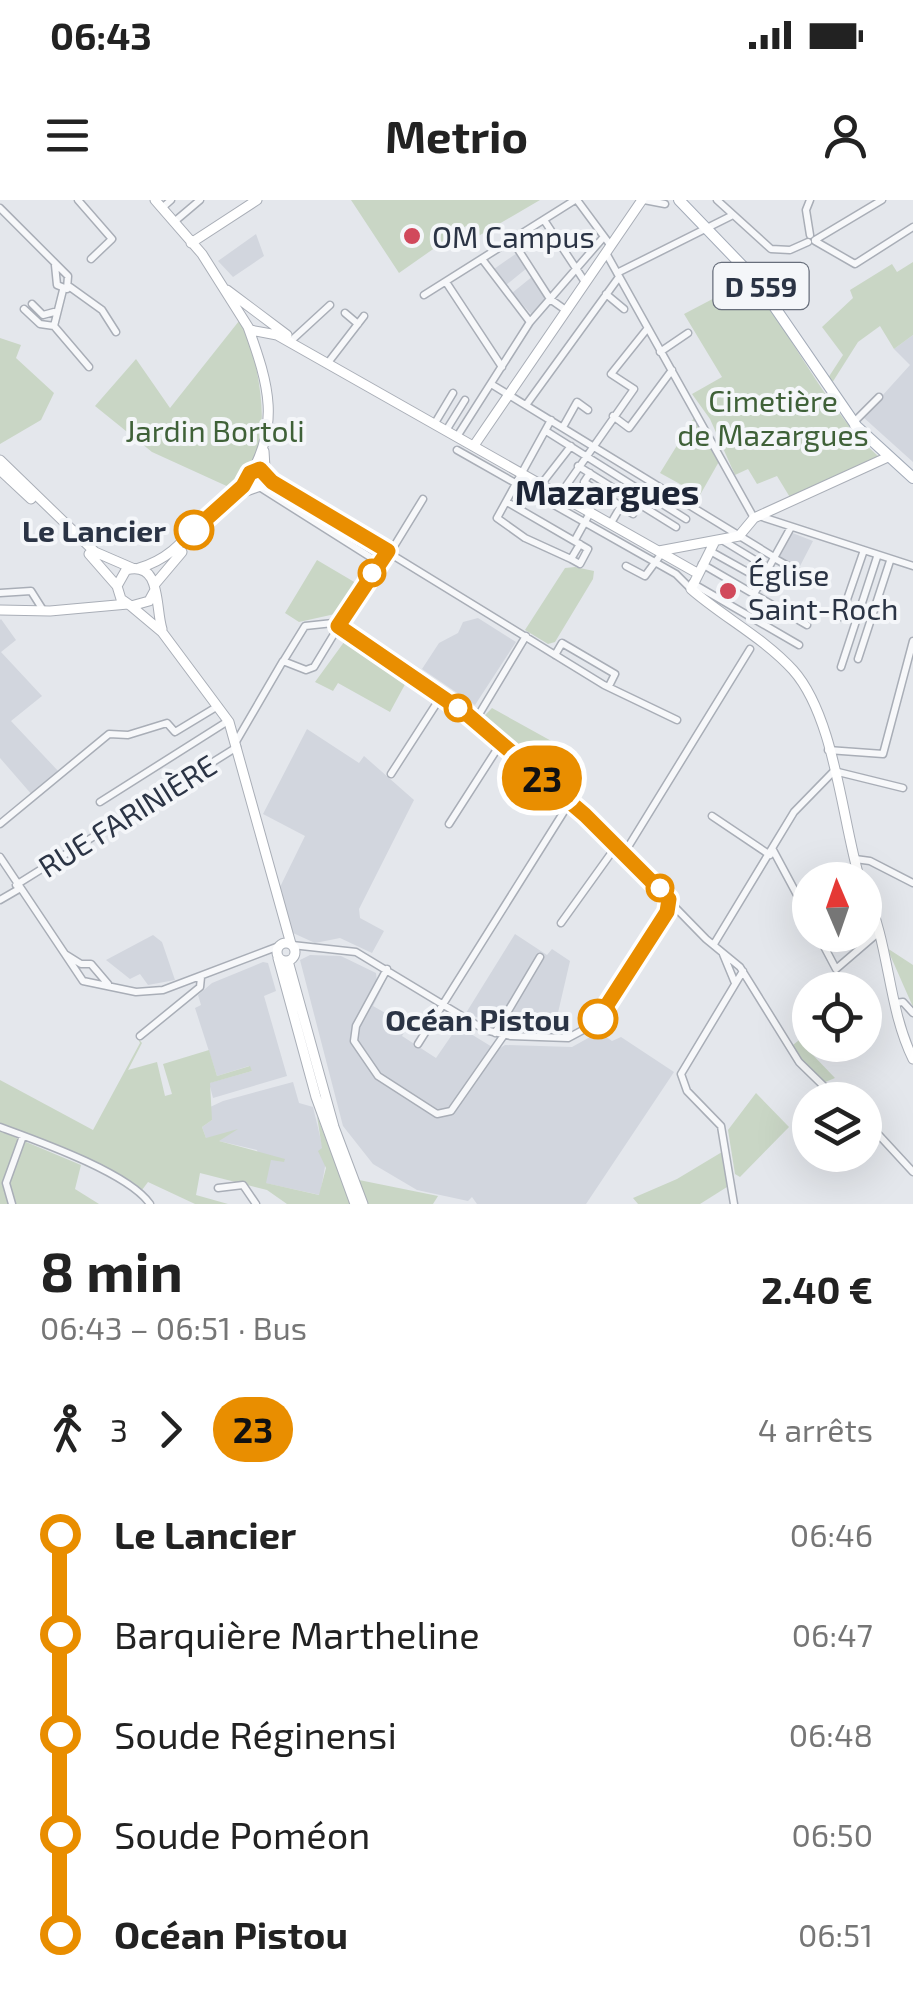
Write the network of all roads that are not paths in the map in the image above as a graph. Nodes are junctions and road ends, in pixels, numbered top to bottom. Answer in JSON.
{"nodes":[{"id":1,"x":78,"y":200,"type":"edge"},
{"id":2,"x":171,"y":200,"type":"edge"},
{"id":3,"x":200,"y":200,"type":"edge"},
{"id":4,"x":257,"y":200,"type":"edge"},
{"id":5,"x":576,"y":200,"type":"edge"},
{"id":6,"x":643,"y":200,"type":"edge"},
{"id":7,"x":717,"y":200,"type":"edge"},
{"id":8,"x":810,"y":200,"type":"edge"},
{"id":9,"x":882,"y":200,"type":"edge"},
{"id":10,"x":685,"y":202,"type":"edge"},
{"id":11,"x":158,"y":204,"type":"edge"},
{"id":12,"x":665,"y":204,"type":"dead end"},
{"id":13,"x":0,"y":208,"type":"edge"},
{"id":14,"x":731,"y":216,"type":"junction"},
{"id":15,"x":544,"y":220,"type":"junction"},
{"id":16,"x":174,"y":222,"type":"junction"},
{"id":17,"x":709,"y":228,"type":"junction"},
{"id":18,"x":913,"y":228,"type":"edge"},
{"id":19,"x":195,"y":239,"type":"junction"},
{"id":20,"x":512,"y":240,"type":"junction"},
{"id":21,"x":812,"y":240,"type":"junction"},
{"id":22,"x":606,"y":246,"type":"junction"},
{"id":23,"x":482,"y":258,"type":"junction"},
{"id":24,"x":91,"y":259,"type":"dead end"},
{"id":25,"x":55,"y":265,"type":"junction"},
{"id":26,"x":576,"y":268,"type":"junction"},
{"id":27,"x":618,"y":275,"type":"junction"},
{"id":28,"x":446,"y":282,"type":"junction"},
{"id":29,"x":586,"y":283,"type":"junction"},
{"id":30,"x":66,"y":289,"type":"junction"},
{"id":31,"x":228,"y":292,"type":"junction"},
{"id":32,"x":606,"y":294,"type":"junction"},
{"id":33,"x":424,"y":295,"type":"dead end"},
{"id":34,"x":550,"y":298,"type":"junction"},
{"id":35,"x":32,"y":304,"type":"dead end"},
{"id":36,"x":330,"y":305,"type":"dead end"},
{"id":37,"x":24,"y":308,"type":"dead end"},
{"id":38,"x":624,"y":309,"type":"dead end"},
{"id":39,"x":567,"y":311,"type":"junction"},
{"id":40,"x":54,"y":312,"type":"junction"},
{"id":41,"x":345,"y":313,"type":"dead end"},
{"id":42,"x":254,"y":319,"type":"junction"},
{"id":43,"x":530,"y":322,"type":"junction"},
{"id":44,"x":54,"y":326,"type":"junction"},
{"id":45,"x":647,"y":329,"type":"junction"},
{"id":46,"x":261,"y":330,"type":"junction"},
{"id":47,"x":116,"y":332,"type":"dead end"},
{"id":48,"x":688,"y":333,"type":"dead end"},
{"id":49,"x":294,"y":339,"type":"junction"},
{"id":50,"x":548,"y":339,"type":"junction"},
{"id":51,"x":258,"y":350,"type":"junction"},
{"id":52,"x":304,"y":350,"type":"junction"},
{"id":53,"x":563,"y":350,"type":"junction"},
{"id":54,"x":660,"y":352,"type":"junction"},
{"id":55,"x":327,"y":364,"type":"junction"},
{"id":56,"x":89,"y":367,"type":"dead end"},
{"id":57,"x":502,"y":367,"type":"junction"},
{"id":58,"x":672,"y":370,"type":"junction"},
{"id":59,"x":491,"y":384,"type":"junction"},
{"id":60,"x":453,"y":393,"type":"dead end"},
{"id":61,"x":509,"y":395,"type":"junction"},
{"id":62,"x":878,"y":397,"type":"dead end"},
{"id":63,"x":465,"y":400,"type":"dead end"},
{"id":64,"x":526,"y":405,"type":"junction"},
{"id":65,"x":588,"y":410,"type":"dead end"},
{"id":66,"x":613,"y":416,"type":"junction"},
{"id":67,"x":551,"y":420,"type":"junction"},
{"id":68,"x":434,"y":422,"type":"junction"},
{"id":69,"x":856,"y":424,"type":"junction"},
{"id":70,"x":562,"y":427,"type":"junction"},
{"id":71,"x":447,"y":429,"type":"junction"},
{"id":72,"x":546,"y":431,"type":"junction"},
{"id":73,"x":458,"y":435,"type":"junction"},
{"id":74,"x":476,"y":444,"type":"junction"},
{"id":75,"x":591,"y":445,"type":"junction"},
{"id":76,"x":571,"y":446,"type":"junction"},
{"id":77,"x":264,"y":449,"type":"junction"},
{"id":78,"x":458,"y":450,"type":"dead end"},
{"id":79,"x":585,"y":455,"type":"junction"},
{"id":80,"x":496,"y":456,"type":"junction"},
{"id":81,"x":888,"y":456,"type":"junction"},
{"id":82,"x":0,"y":464,"type":"edge"},
{"id":83,"x":578,"y":466,"type":"junction"},
{"id":84,"x":489,"y":469,"type":"junction"},
{"id":85,"x":523,"y":471,"type":"junction"},
{"id":86,"x":590,"y":472,"type":"junction"},
{"id":87,"x":250,"y":474,"type":"junction"},
{"id":88,"x":913,"y":478,"type":"edge"},
{"id":89,"x":262,"y":481,"type":"junction"},
{"id":90,"x":543,"y":482,"type":"junction"},
{"id":91,"x":517,"y":485,"type":"junction"},
{"id":92,"x":561,"y":493,"type":"junction"},
{"id":93,"x":423,"y":499,"type":"dead end"},
{"id":94,"x":507,"y":502,"type":"junction"},
{"id":95,"x":621,"y":506,"type":"junction"},
{"id":96,"x":520,"y":510,"type":"junction"},
{"id":97,"x":591,"y":511,"type":"junction"},
{"id":98,"x":634,"y":514,"type":"dead end"},
{"id":99,"x":757,"y":517,"type":"junction"},
{"id":100,"x":686,"y":519,"type":"dead end"},
{"id":101,"x":611,"y":523,"type":"junction"},
{"id":102,"x":584,"y":524,"type":"junction"},
{"id":103,"x":509,"y":526,"type":"junction"},
{"id":104,"x":676,"y":527,"type":"dead end"},
{"id":105,"x":790,"y":529,"type":"junction"},
{"id":106,"x":725,"y":539,"type":"junction"},
{"id":107,"x":578,"y":542,"type":"junction"},
{"id":108,"x":388,"y":551,"type":"junction"},
{"id":109,"x":863,"y":553,"type":"junction"},
{"id":110,"x":659,"y":555,"type":"junction"},
{"id":111,"x":877,"y":557,"type":"junction"},
{"id":112,"x":774,"y":558,"type":"junction"},
{"id":113,"x":890,"y":561,"type":"junction"},
{"id":114,"x":378,"y":562,"type":"junction"},
{"id":115,"x":626,"y":566,"type":"dead end"},
{"id":116,"x":913,"y":566,"type":"edge"},
{"id":117,"x":136,"y":568,"type":"junction"},
{"id":118,"x":768,"y":568,"type":"junction"},
{"id":119,"x":695,"y":577,"type":"junction"},
{"id":120,"x":762,"y":580,"type":"junction"},
{"id":121,"x":821,"y":585,"type":"dead end"},
{"id":122,"x":155,"y":587,"type":"junction"},
{"id":123,"x":117,"y":588,"type":"junction"},
{"id":124,"x":0,"y":593,"type":"edge"},
{"id":125,"x":754,"y":594,"type":"junction"},
{"id":126,"x":130,"y":605,"type":"junction"},
{"id":127,"x":95,"y":608,"type":"junction"},
{"id":128,"x":0,"y":610,"type":"edge"},
{"id":129,"x":44,"y":612,"type":"junction"},
{"id":130,"x":841,"y":617,"type":"dead end"},
{"id":131,"x":807,"y":624,"type":"dead end"},
{"id":132,"x":338,"y":626,"type":"junction"},
{"id":133,"x":162,"y":632,"type":"junction"},
{"id":134,"x":526,"y":636,"type":"junction"},
{"id":135,"x":913,"y":641,"type":"edge"},
{"id":136,"x":799,"y":646,"type":"dead end"},
{"id":137,"x":750,"y":649,"type":"dead end"},
{"id":138,"x":555,"y":655,"type":"junction"},
{"id":139,"x":858,"y":659,"type":"dead end"},
{"id":140,"x":284,"y":660,"type":"junction"},
{"id":141,"x":841,"y":667,"type":"dead end"},
{"id":142,"x":610,"y":684,"type":"junction"},
{"id":143,"x":442,"y":696,"type":"junction"},
{"id":144,"x":218,"y":706,"type":"junction"},
{"id":145,"x":248,"y":718,"type":"junction"},
{"id":146,"x":677,"y":720,"type":"dead end"},
{"id":147,"x":475,"y":721,"type":"junction"},
{"id":148,"x":229,"y":722,"type":"junction"},
{"id":149,"x":501,"y":743,"type":"junction"},
{"id":150,"x":238,"y":744,"type":"junction"},
{"id":151,"x":828,"y":750,"type":"junction"},
{"id":152,"x":834,"y":771,"type":"junction"},
{"id":153,"x":391,"y":774,"type":"dead end"},
{"id":154,"x":903,"y":788,"type":"dead end"},
{"id":155,"x":100,"y":802,"type":"dead end"},
{"id":156,"x":570,"y":802,"type":"junction"},
{"id":157,"x":127,"y":813,"type":"junction"},
{"id":158,"x":712,"y":816,"type":"dead end"},
{"id":159,"x":132,"y":821,"type":"dead end"},
{"id":160,"x":0,"y":824,"type":"edge"},
{"id":161,"x":449,"y":824,"type":"dead end"},
{"id":162,"x":617,"y":845,"type":"junction"},
{"id":163,"x":625,"y":852,"type":"junction"},
{"id":164,"x":771,"y":852,"type":"junction"},
{"id":165,"x":0,"y":857,"type":"edge"},
{"id":166,"x":854,"y":859,"type":"junction"},
{"id":167,"x":855,"y":862,"type":"edge"},
{"id":168,"x":913,"y":883,"type":"edge"},
{"id":169,"x":18,"y":887,"type":"junction"},
{"id":170,"x":792,"y":889,"type":"edge"},
{"id":171,"x":0,"y":900,"type":"edge"},
{"id":172,"x":675,"y":912,"type":"junction"},
{"id":173,"x":561,"y":923,"type":"dead end"},
{"id":174,"x":714,"y":944,"type":"junction"},
{"id":175,"x":882,"y":945,"type":"edge"},
{"id":176,"x":285,"y":951,"type":"junction"},
{"id":177,"x":827,"y":952,"type":"edge"},
{"id":178,"x":856,"y":952,"type":"edge"},
{"id":179,"x":723,"y":953,"type":"junction"},
{"id":180,"x":540,"y":957,"type":"dead end"},
{"id":181,"x":79,"y":968,"type":"junction"},
{"id":182,"x":387,"y":969,"type":"junction"},
{"id":183,"x":743,"y":971,"type":"junction"},
{"id":184,"x":95,"y":974,"type":"junction"},
{"id":185,"x":201,"y":977,"type":"junction"},
{"id":186,"x":88,"y":981,"type":"junction"},
{"id":187,"x":735,"y":982,"type":"junction"},
{"id":188,"x":119,"y":989,"type":"junction"},
{"id":189,"x":895,"y":1003,"type":"junction"},
{"id":190,"x":442,"y":1005,"type":"junction"},
{"id":191,"x":913,"y":1013,"type":"edge"},
{"id":192,"x":500,"y":1034,"type":"junction"},
{"id":193,"x":140,"y":1036,"type":"dead end"},
{"id":194,"x":418,"y":1044,"type":"dead end"},
{"id":195,"x":913,"y":1058,"type":"edge"},
{"id":196,"x":819,"y":1082,"type":"edge"},
{"id":197,"x":0,"y":1127,"type":"edge"},
{"id":198,"x":23,"y":1136,"type":"junction"},
{"id":199,"x":882,"y":1138,"type":"edge"},
{"id":200,"x":913,"y":1172,"type":"edge"},
{"id":201,"x":218,"y":1188,"type":"dead end"},
{"id":202,"x":12,"y":1204,"type":"edge"},
{"id":203,"x":150,"y":1204,"type":"edge"},
{"id":204,"x":256,"y":1204,"type":"edge"},
{"id":205,"x":359,"y":1204,"type":"edge"},
{"id":206,"x":734,"y":1204,"type":"edge"}],
"edges":[{"from":1,"to":24,"type":"street"},
{"from":2,"to":11,"type":"street"},
{"from":3,"to":16,"type":"street"},
{"from":4,"to":19,"type":"street"},
{"from":5,"to":15,"type":"street"},
{"from":5,"to":22,"type":"street"},
{"from":6,"to":12,"type":"street"},
{"from":6,"to":22,"type":"street"},
{"from":7,"to":14,"type":"street"},
{"from":8,"to":21,"type":"street"},
{"from":9,"to":21,"type":"street"},
{"from":10,"to":17,"type":"main road","number":"D 559"},
{"from":11,"to":16,"type":"street"},
{"from":13,"to":25,"type":"street"},
{"from":14,"to":17,"type":"street"},
{"from":14,"to":21,"type":"street"},
{"from":15,"to":20,"type":"street"},
{"from":15,"to":26,"type":"street"},
{"from":16,"to":19,"type":"street"},
{"from":17,"to":27,"type":"street"},
{"from":17,"to":69,"type":"main road","number":"D 559"},
{"from":18,"to":21,"type":"street"},
{"from":19,"to":31,"type":"street"},
{"from":20,"to":23,"type":"street"},
{"from":20,"to":34,"type":"street"},
{"from":22,"to":26,"type":"street"},
{"from":22,"to":27,"type":"street"},
{"from":22,"to":29,"type":"street"},
{"from":23,"to":28,"type":"street"},
{"from":23,"to":43,"type":"street"},
{"from":25,"to":30,"type":"street"},
{"from":25,"to":30,"type":"street"},
{"from":26,"to":29,"type":"street"},
{"from":26,"to":34,"type":"street"},
{"from":27,"to":32,"type":"street"},
{"from":27,"to":45,"type":"street"},
{"from":28,"to":33,"type":"street"},
{"from":28,"to":57,"type":"street"},
{"from":29,"to":39,"type":"street"},
{"from":30,"to":40,"type":"street"},
{"from":30,"to":47,"type":"street"},
{"from":31,"to":42,"type":"street"},
{"from":31,"to":42,"type":"street"},
{"from":32,"to":38,"type":"street"},
{"from":32,"to":53,"type":"street"},
{"from":34,"to":39,"type":"street"},
{"from":34,"to":43,"type":"street"},
{"from":35,"to":40,"type":"street"},
{"from":36,"to":49,"type":"street"},
{"from":37,"to":44,"type":"street"},
{"from":39,"to":50,"type":"street"},
{"from":40,"to":44,"type":"street"},
{"from":41,"to":55,"type":"street"},
{"from":42,"to":46,"type":"street"},
{"from":42,"to":49,"type":"street"},
{"from":42,"to":51,"type":"street"},
{"from":43,"to":57,"type":"street"},
{"from":44,"to":56,"type":"street"},
{"from":45,"to":54,"type":"street"},
{"from":45,"to":66,"type":"street"},
{"from":46,"to":51,"type":"street"},
{"from":46,"to":52,"type":"street"},
{"from":48,"to":54,"type":"street"},
{"from":49,"to":52,"type":"street"},
{"from":50,"to":53,"type":"street"},
{"from":50,"to":61,"type":"street"},
{"from":51,"to":77,"type":"street"},
{"from":52,"to":55,"type":"street"},
{"from":53,"to":64,"type":"street"},
{"from":54,"to":58,"type":"street"},
{"from":55,"to":68,"type":"street"},
{"from":57,"to":59,"type":"street"},
{"from":58,"to":66,"type":"street"},
{"from":58,"to":99,"type":"street"},
{"from":59,"to":61,"type":"street"},
{"from":59,"to":73,"type":"street"},
{"from":60,"to":68,"type":"street"},
{"from":61,"to":64,"type":"street"},
{"from":61,"to":74,"type":"street"},
{"from":62,"to":69,"type":"street"},
{"from":63,"to":71,"type":"street"},
{"from":64,"to":67,"type":"street"},
{"from":65,"to":70,"type":"street"},
{"from":66,"to":75,"type":"street"},
{"from":67,"to":70,"type":"street"},
{"from":67,"to":72,"type":"street"},
{"from":68,"to":71,"type":"street"},
{"from":69,"to":81,"type":"main road","number":"D 559"},
{"from":70,"to":75,"type":"street"},
{"from":71,"to":73,"type":"street"},
{"from":72,"to":76,"type":"street"},
{"from":72,"to":85,"type":"street"},
{"from":73,"to":74,"type":"street"},
{"from":74,"to":80,"type":"street"},
{"from":75,"to":79,"type":"street"},
{"from":75,"to":106,"type":"street"},
{"from":76,"to":79,"type":"street"},
{"from":76,"to":90,"type":"street"},
{"from":77,"to":87,"type":"street"},
{"from":77,"to":89,"type":"street"},
{"from":78,"to":84,"type":"street"},
{"from":79,"to":83,"type":"street"},
{"from":79,"to":100,"type":"street"},
{"from":80,"to":84,"type":"street"},
{"from":80,"to":85,"type":"street"},
{"from":81,"to":88,"type":"main road","number":"D 559"},
{"from":81,"to":99,"type":"street"},
{"from":82,"to":117,"type":"street"},
{"from":82,"to":123,"type":"street"},
{"from":83,"to":86,"type":"street"},
{"from":83,"to":92,"type":"street"},
{"from":84,"to":91,"type":"street"},
{"from":85,"to":90,"type":"street"},
{"from":85,"to":91,"type":"street"},
{"from":86,"to":95,"type":"street"},
{"from":86,"to":104,"type":"street"},
{"from":87,"to":89,"type":"street"},
{"from":87,"to":89,"type":"street"},
{"from":87,"to":117,"type":"street"},
{"from":89,"to":108,"type":"street"},
{"from":89,"to":114,"type":"street"},
{"from":89,"to":122,"type":"street"},
{"from":90,"to":92,"type":"street"},
{"from":91,"to":94,"type":"street"},
{"from":91,"to":102,"type":"street"},
{"from":92,"to":97,"type":"street"},
{"from":93,"to":108,"type":"street"},
{"from":94,"to":96,"type":"street"},
{"from":94,"to":103,"type":"street"},
{"from":95,"to":98,"type":"street"},
{"from":95,"to":101,"type":"street"},
{"from":96,"to":103,"type":"street"},
{"from":96,"to":107,"type":"street"},
{"from":97,"to":101,"type":"street"},
{"from":97,"to":102,"type":"street"},
{"from":99,"to":105,"type":"street"},
{"from":99,"to":106,"type":"street"},
{"from":101,"to":110,"type":"street"},
{"from":102,"to":107,"type":"street"},
{"from":102,"to":110,"type":"street"},
{"from":103,"to":107,"type":"street"},
{"from":105,"to":109,"type":"street"},
{"from":105,"to":112,"type":"street"},
{"from":106,"to":110,"type":"street"},
{"from":106,"to":112,"type":"street"},
{"from":106,"to":118,"type":"street"},
{"from":106,"to":119,"type":"street"},
{"from":106,"to":120,"type":"street"},
{"from":108,"to":114,"type":"street"},
{"from":108,"to":134,"type":"street"},
{"from":109,"to":111,"type":"street"},
{"from":109,"to":130,"type":"street"},
{"from":110,"to":115,"type":"street"},
{"from":110,"to":119,"type":"street"},
{"from":110,"to":119,"type":"street"},
{"from":111,"to":113,"type":"street"},
{"from":111,"to":141,"type":"street"},
{"from":112,"to":118,"type":"street"},
{"from":112,"to":121,"type":"street"},
{"from":113,"to":116,"type":"street"},
{"from":113,"to":139,"type":"street"},
{"from":114,"to":132,"type":"street"},
{"from":117,"to":122,"type":"street"},
{"from":117,"to":123,"type":"street"},
{"from":118,"to":120,"type":"street"},
{"from":119,"to":125,"type":"street"},
{"from":119,"to":136,"type":"street"},
{"from":119,"to":151,"type":"street"},
{"from":120,"to":125,"type":"street"},
{"from":122,"to":126,"type":"street"},
{"from":122,"to":133,"type":"street"},
{"from":123,"to":126,"type":"street"},
{"from":123,"to":127,"type":"street"},
{"from":124,"to":129,"type":"street"},
{"from":125,"to":131,"type":"street"},
{"from":126,"to":127,"type":"street"},
{"from":126,"to":133,"type":"street"},
{"from":127,"to":129,"type":"street"},
{"from":128,"to":129,"type":"street"},
{"from":132,"to":140,"type":"street"},
{"from":132,"to":140,"type":"street"},
{"from":132,"to":143,"type":"street"},
{"from":133,"to":144,"type":"street"},
{"from":134,"to":138,"type":"street"},
{"from":134,"to":147,"type":"street"},
{"from":135,"to":151,"type":"street"},
{"from":137,"to":163,"type":"street"},
{"from":138,"to":142,"type":"street"},
{"from":138,"to":142,"type":"street"},
{"from":140,"to":145,"type":"street"},
{"from":142,"to":146,"type":"street"},
{"from":143,"to":147,"type":"street"},
{"from":143,"to":153,"type":"street"},
{"from":144,"to":148,"type":"street"},
{"from":144,"to":160,"type":"street"},
{"from":145,"to":148,"type":"street"},
{"from":145,"to":150,"type":"street"},
{"from":147,"to":149,"type":"street"},
{"from":148,"to":150,"type":"street"},
{"from":148,"to":155,"type":"street"},
{"from":149,"to":156,"type":"street"},
{"from":149,"to":161,"type":"street"},
{"from":150,"to":157,"type":"street","name":"RUE FARINIÈRE"},
{"from":150,"to":176,"type":"street"},
{"from":151,"to":152,"type":"street"},
{"from":152,"to":154,"type":"street"},
{"from":152,"to":164,"type":"street"},
{"from":152,"to":166,"type":"street"},
{"from":156,"to":162,"type":"street"},
{"from":156,"to":190,"type":"street"},
{"from":157,"to":159,"type":"street"},
{"from":157,"to":169,"type":"street","name":"RUE FARINIÈRE"},
{"from":158,"to":164,"type":"street"},
{"from":162,"to":163,"type":"street"},
{"from":162,"to":173,"type":"street"},
{"from":163,"to":172,"type":"street"},
{"from":164,"to":170,"type":"street"},
{"from":164,"to":174,"type":"street"},
{"from":165,"to":169,"type":"street"},
{"from":166,"to":167,"type":"street"},
{"from":166,"to":168,"type":"street"},
{"from":169,"to":171,"type":"street","name":"RUE FARINIÈRE"},
{"from":169,"to":181,"type":"street"},
{"from":172,"to":174,"type":"street"},
{"from":172,"to":192,"type":"street"},
{"from":174,"to":179,"type":"street"},
{"from":175,"to":189,"type":"street"},
{"from":176,"to":182,"type":"street"},
{"from":176,"to":185,"type":"street"},
{"from":176,"to":205,"type":"street"},
{"from":177,"to":178,"type":"street"},
{"from":179,"to":183,"type":"street"},
{"from":179,"to":187,"type":"street"},
{"from":180,"to":192,"type":"street"},
{"from":181,"to":184,"type":"street"},
{"from":181,"to":186,"type":"street"},
{"from":182,"to":190,"type":"street"},
{"from":182,"to":192,"type":"street"},
{"from":183,"to":187,"type":"street"},
{"from":183,"to":196,"type":"street"},
{"from":184,"to":186,"type":"street"},
{"from":184,"to":188,"type":"street"},
{"from":185,"to":188,"type":"street"},
{"from":185,"to":193,"type":"street"},
{"from":186,"to":188,"type":"street"},
{"from":187,"to":206,"type":"street"},
{"from":189,"to":191,"type":"street"},
{"from":189,"to":195,"type":"street"},
{"from":190,"to":192,"type":"street"},
{"from":190,"to":194,"type":"street"},
{"from":197,"to":198,"type":"street"},
{"from":198,"to":202,"type":"street"},
{"from":198,"to":203,"type":"street"},
{"from":199,"to":200,"type":"street"},
{"from":201,"to":204,"type":"street"}]}
